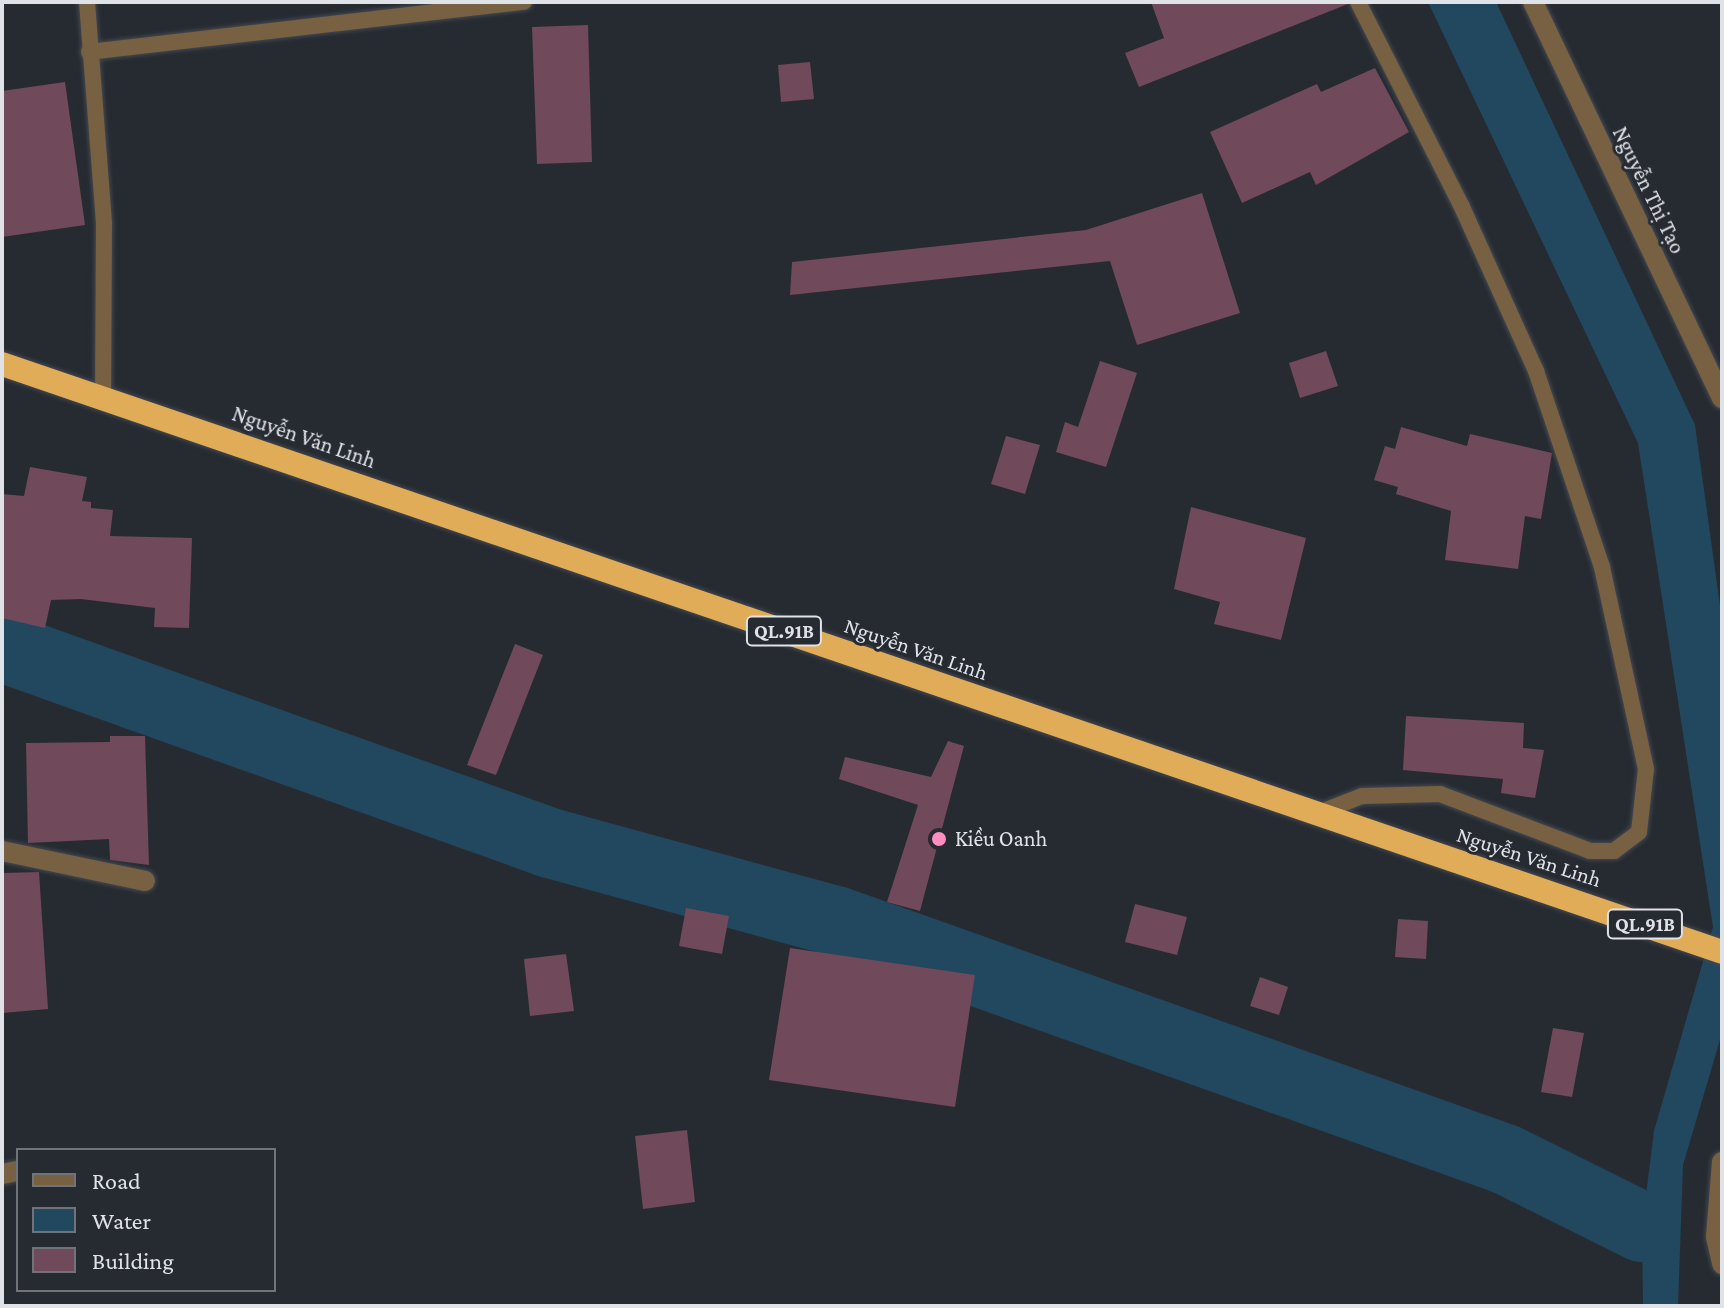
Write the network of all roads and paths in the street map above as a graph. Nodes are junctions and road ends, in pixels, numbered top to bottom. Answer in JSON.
{"nodes":[{"id":1,"x":87,"y":2,"type":"edge"},
{"id":2,"x":524,"y":2,"type":"edge"},
{"id":3,"x":1358,"y":2,"type":"edge"},
{"id":4,"x":1533,"y":2,"type":"edge"},
{"id":5,"x":89,"y":52,"type":"junction"},
{"id":6,"x":2,"y":364,"type":"edge"},
{"id":7,"x":103,"y":395,"type":"junction"},
{"id":8,"x":1722,"y":398,"type":"edge"},
{"id":9,"x":1316,"y":814,"type":"junction"},
{"id":10,"x":2,"y":851,"type":"edge"},
{"id":11,"x":145,"y":881,"type":"dead end"},
{"id":12,"x":1722,"y":952,"type":"edge"},
{"id":13,"x":1722,"y":1162,"type":"edge"},
{"id":14,"x":1722,"y":1264,"type":"edge"}],
"edges":[{"from":1,"to":5,"type":"lane"},
{"from":2,"to":5,"type":"lane"},
{"from":3,"to":9,"type":"lane"},
{"from":4,"to":8,"type":"street","name":"Nguyễn Thị Tạo"},
{"from":5,"to":7,"type":"lane"},
{"from":6,"to":7,"type":"highway","name":"Nguyễn Văn Linh","number":"QL.91B"},
{"from":7,"to":9,"type":"highway","name":"Nguyễn Văn Linh","number":"QL.91B"},
{"from":9,"to":12,"type":"highway","name":"Nguyễn Văn Linh","number":"QL.91B"},
{"from":10,"to":11,"type":"street"},
{"from":13,"to":14,"type":"street"}]}
